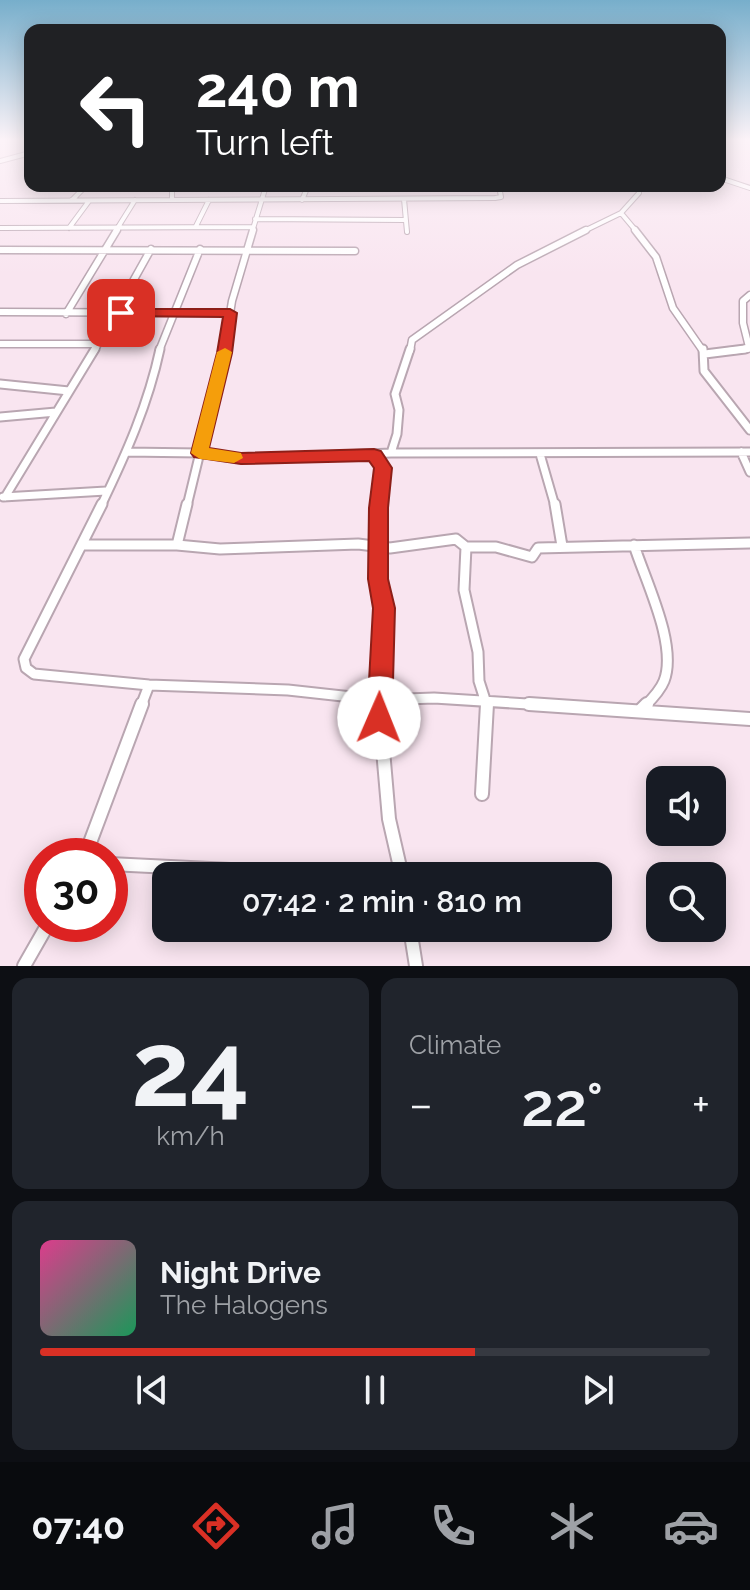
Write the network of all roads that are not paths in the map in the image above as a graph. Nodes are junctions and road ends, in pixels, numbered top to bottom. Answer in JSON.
{"nodes":[{"id":1,"x":80,"y":192,"type":"edge"},
{"id":2,"x":172,"y":192,"type":"edge"},
{"id":3,"x":264,"y":192,"type":"edge"},
{"id":4,"x":305,"y":192,"type":"edge"},
{"id":5,"x":501,"y":192,"type":"edge"},
{"id":6,"x":639,"y":192,"type":"edge"},
{"id":7,"x":404,"y":199,"type":"junction"},
{"id":8,"x":72,"y":200,"type":"junction"},
{"id":9,"x":135,"y":200,"type":"junction"},
{"id":10,"x":172,"y":200,"type":"junction"},
{"id":11,"x":209,"y":200,"type":"junction"},
{"id":12,"x":262,"y":200,"type":"junction"},
{"id":13,"x":302,"y":200,"type":"junction"},
{"id":14,"x":0,"y":201,"type":"edge"},
{"id":15,"x":89,"y":201,"type":"junction"},
{"id":16,"x":621,"y":213,"type":"junction"},
{"id":17,"x":255,"y":219,"type":"junction"},
{"id":18,"x":404,"y":220,"type":"junction"},
{"id":19,"x":196,"y":226,"type":"junction"},
{"id":20,"x":253,"y":227,"type":"junction"},
{"id":21,"x":0,"y":228,"type":"edge"},
{"id":22,"x":69,"y":228,"type":"junction"},
{"id":23,"x":117,"y":229,"type":"junction"},
{"id":24,"x":407,"y":232,"type":"dead end"},
{"id":25,"x":151,"y":249,"type":"junction"},
{"id":26,"x":200,"y":249,"type":"junction"},
{"id":27,"x":247,"y":249,"type":"junction"},
{"id":28,"x":0,"y":250,"type":"edge"},
{"id":29,"x":104,"y":250,"type":"junction"},
{"id":30,"x":355,"y":251,"type":"dead end"},
{"id":31,"x":750,"y":295,"type":"edge"},
{"id":32,"x":0,"y":312,"type":"edge"},
{"id":33,"x":174,"y":312,"type":"junction"},
{"id":34,"x":114,"y":313,"type":"junction"},
{"id":35,"x":230,"y":313,"type":"junction"},
{"id":36,"x":66,"y":314,"type":"junction"},
{"id":37,"x":0,"y":344,"type":"edge"},
{"id":38,"x":96,"y":344,"type":"junction"},
{"id":39,"x":746,"y":349,"type":"edge"},
{"id":40,"x":705,"y":354,"type":"junction"},
{"id":41,"x":0,"y":384,"type":"edge"},
{"id":42,"x":69,"y":391,"type":"junction"},
{"id":43,"x":56,"y":412,"type":"junction"},
{"id":44,"x":0,"y":417,"type":"edge"},
{"id":45,"x":750,"y":430,"type":"edge"},
{"id":46,"x":126,"y":452,"type":"junction"},
{"id":47,"x":746,"y":452,"type":"edge"},
{"id":48,"x":200,"y":453,"type":"junction"},
{"id":49,"x":391,"y":453,"type":"junction"},
{"id":50,"x":540,"y":454,"type":"junction"},
{"id":51,"x":374,"y":455,"type":"junction"},
{"id":52,"x":750,"y":472,"type":"edge"},
{"id":53,"x":106,"y":491,"type":"junction"},
{"id":54,"x":3,"y":497,"type":"edge"},
{"id":55,"x":750,"y":543,"type":"edge"},
{"id":56,"x":83,"y":545,"type":"junction"},
{"id":57,"x":177,"y":545,"type":"junction"},
{"id":58,"x":634,"y":545,"type":"junction"},
{"id":59,"x":562,"y":546,"type":"junction"},
{"id":60,"x":466,"y":547,"type":"junction"},
{"id":61,"x":380,"y":548,"type":"junction"},
{"id":62,"x":149,"y":685,"type":"junction"},
{"id":63,"x":379,"y":700,"type":"junction"},
{"id":64,"x":487,"y":702,"type":"junction"},
{"id":65,"x":642,"y":709,"type":"junction"},
{"id":66,"x":750,"y":719,"type":"edge"},
{"id":67,"x":482,"y":794,"type":"dead end"},
{"id":68,"x":92,"y":838,"type":"edge"},
{"id":69,"x":399,"y":862,"type":"edge"},
{"id":70,"x":128,"y":865,"type":"edge"},
{"id":71,"x":152,"y":866,"type":"edge"},
{"id":72,"x":38,"y":942,"type":"edge"},
{"id":73,"x":412,"y":942,"type":"edge"},
{"id":74,"x":24,"y":966,"type":"edge"},
{"id":75,"x":416,"y":966,"type":"edge"}],
"edges":[{"from":1,"to":8,"type":"street"},
{"from":2,"to":10,"type":"street"},
{"from":3,"to":12,"type":"street"},
{"from":4,"to":13,"type":"street"},
{"from":5,"to":7,"type":"street"},
{"from":6,"to":16,"type":"street"},
{"from":7,"to":13,"type":"street"},
{"from":7,"to":18,"type":"street"},
{"from":8,"to":14,"type":"street"},
{"from":8,"to":15,"type":"street"},
{"from":9,"to":10,"type":"street"},
{"from":9,"to":15,"type":"street"},
{"from":9,"to":23,"type":"street"},
{"from":10,"to":11,"type":"street"},
{"from":11,"to":12,"type":"street"},
{"from":11,"to":19,"type":"street"},
{"from":12,"to":13,"type":"street"},
{"from":12,"to":17,"type":"street"},
{"from":15,"to":22,"type":"street"},
{"from":16,"to":40,"type":"street"},
{"from":16,"to":49,"type":"street"},
{"from":17,"to":18,"type":"street"},
{"from":17,"to":20,"type":"street"},
{"from":18,"to":24,"type":"street"},
{"from":19,"to":20,"type":"street"},
{"from":19,"to":23,"type":"street"},
{"from":20,"to":27,"type":"street"},
{"from":21,"to":22,"type":"street"},
{"from":22,"to":23,"type":"street"},
{"from":23,"to":29,"type":"street"},
{"from":25,"to":26,"type":"street"},
{"from":25,"to":29,"type":"street"},
{"from":25,"to":34,"type":"street"},
{"from":26,"to":27,"type":"street"},
{"from":26,"to":33,"type":"street"},
{"from":27,"to":30,"type":"street"},
{"from":27,"to":35,"type":"street"},
{"from":28,"to":29,"type":"street"},
{"from":29,"to":36,"type":"street"},
{"from":31,"to":39,"type":"street"},
{"from":32,"to":36,"type":"street"},
{"from":33,"to":34,"type":"street"},
{"from":33,"to":35,"type":"street"},
{"from":33,"to":46,"type":"street"},
{"from":34,"to":36,"type":"street"},
{"from":34,"to":38,"type":"street"},
{"from":35,"to":48,"type":"street"},
{"from":37,"to":38,"type":"street"},
{"from":38,"to":42,"type":"street"},
{"from":39,"to":40,"type":"street"},
{"from":40,"to":45,"type":"street"},
{"from":41,"to":42,"type":"street"},
{"from":42,"to":43,"type":"street"},
{"from":43,"to":44,"type":"street"},
{"from":43,"to":54,"type":"street"},
{"from":46,"to":48,"type":"street"},
{"from":46,"to":53,"type":"street"},
{"from":47,"to":50,"type":"street"},
{"from":47,"to":52,"type":"street"},
{"from":48,"to":51,"type":"street"},
{"from":48,"to":57,"type":"street"},
{"from":49,"to":50,"type":"street"},
{"from":49,"to":51,"type":"street"},
{"from":50,"to":59,"type":"street"},
{"from":51,"to":61,"type":"street"},
{"from":53,"to":54,"type":"street"},
{"from":53,"to":56,"type":"street"},
{"from":55,"to":58,"type":"street"},
{"from":56,"to":57,"type":"street"},
{"from":56,"to":62,"type":"street"},
{"from":57,"to":61,"type":"street"},
{"from":58,"to":59,"type":"street"},
{"from":58,"to":65,"type":"street"},
{"from":59,"to":60,"type":"street"},
{"from":60,"to":61,"type":"street"},
{"from":60,"to":64,"type":"street"},
{"from":61,"to":63,"type":"street"},
{"from":62,"to":63,"type":"street"},
{"from":62,"to":68,"type":"street"},
{"from":63,"to":64,"type":"street"},
{"from":63,"to":69,"type":"street"},
{"from":64,"to":65,"type":"street"},
{"from":64,"to":67,"type":"street"},
{"from":65,"to":66,"type":"street"},
{"from":70,"to":71,"type":"street"},
{"from":72,"to":74,"type":"street"},
{"from":73,"to":75,"type":"street"}]}
